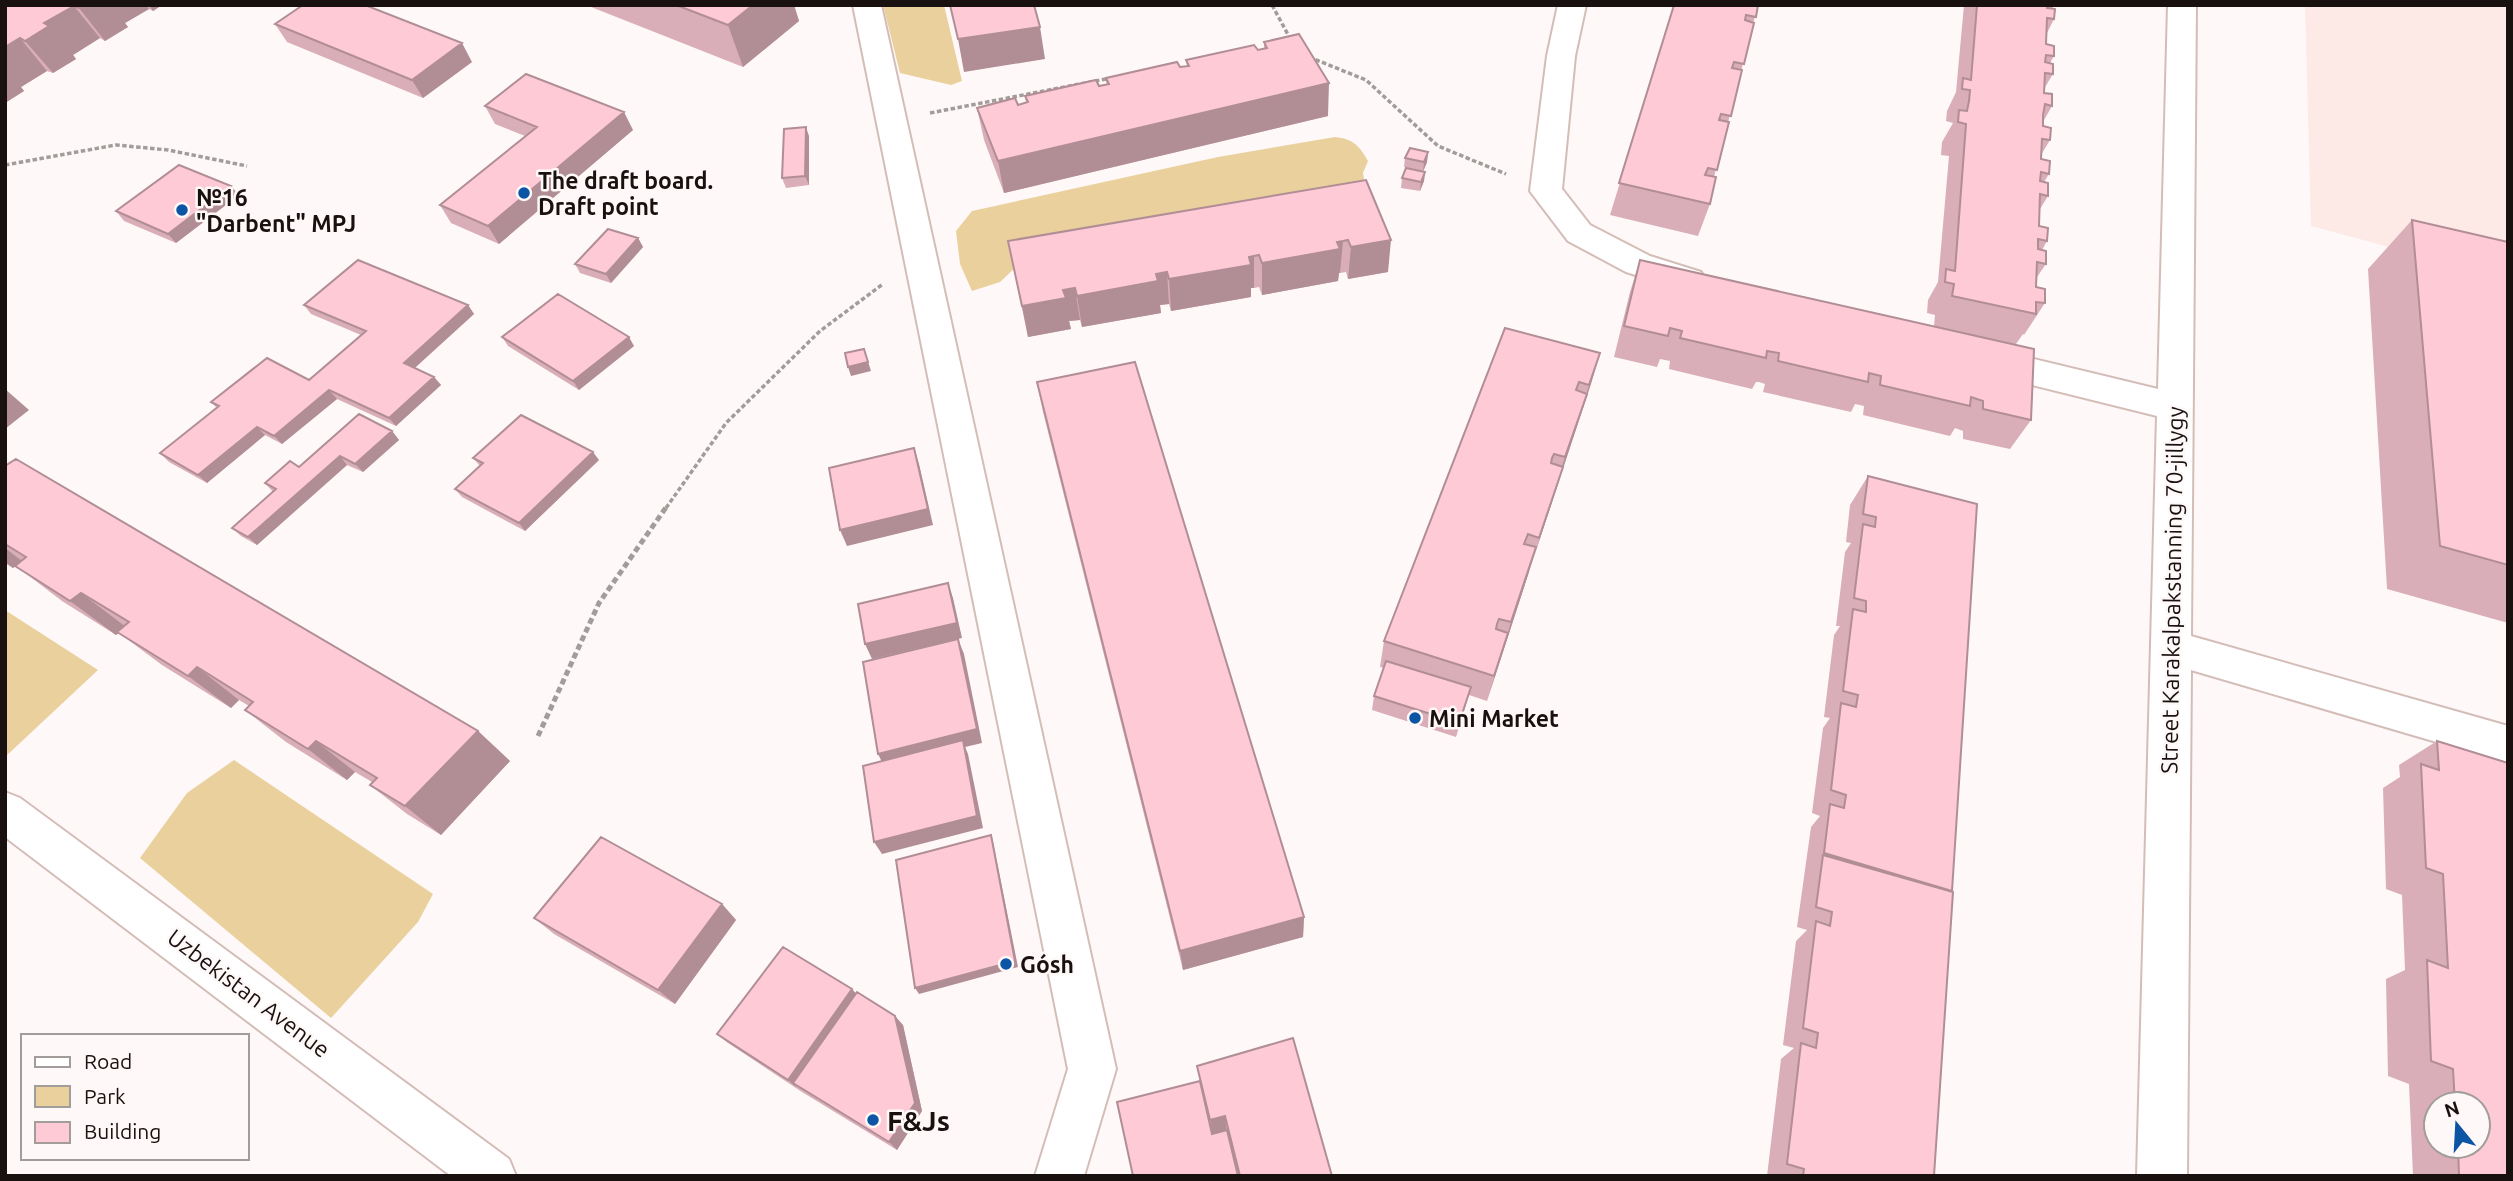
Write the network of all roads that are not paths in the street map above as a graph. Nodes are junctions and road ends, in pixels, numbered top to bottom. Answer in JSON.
{"nodes":[{"id":1,"x":867,"y":5,"type":"edge"},
{"id":2,"x":1572,"y":5,"type":"edge"},
{"id":3,"x":2182,"y":5,"type":"edge"},
{"id":4,"x":1719,"y":289,"type":"edge"},
{"id":5,"x":1959,"y":354,"type":"edge"},
{"id":6,"x":2175,"y":407,"type":"junction"},
{"id":7,"x":2170,"y":647,"type":"junction"},
{"id":8,"x":2508,"y":745,"type":"edge"},
{"id":9,"x":5,"y":812,"type":"edge"},
{"id":10,"x":492,"y":1176,"type":"edge"},
{"id":11,"x":1059,"y":1176,"type":"edge"},
{"id":12,"x":2162,"y":1176,"type":"edge"}],
"edges":[{"from":1,"to":11,"type":"street"},
{"from":2,"to":4,"type":"street"},
{"from":3,"to":6,"type":"street","name":"Street Karakalpakstanning 70-jillygy"},
{"from":5,"to":6,"type":"street"},
{"from":6,"to":7,"type":"street","name":"Street Karakalpakstanning 70-jillygy"},
{"from":7,"to":8,"type":"street"},
{"from":7,"to":12,"type":"street","name":"Street Karakalpakstanning 70-jillygy"},
{"from":9,"to":10,"type":"street","name":"Uzbekistan Avenue"}]}
